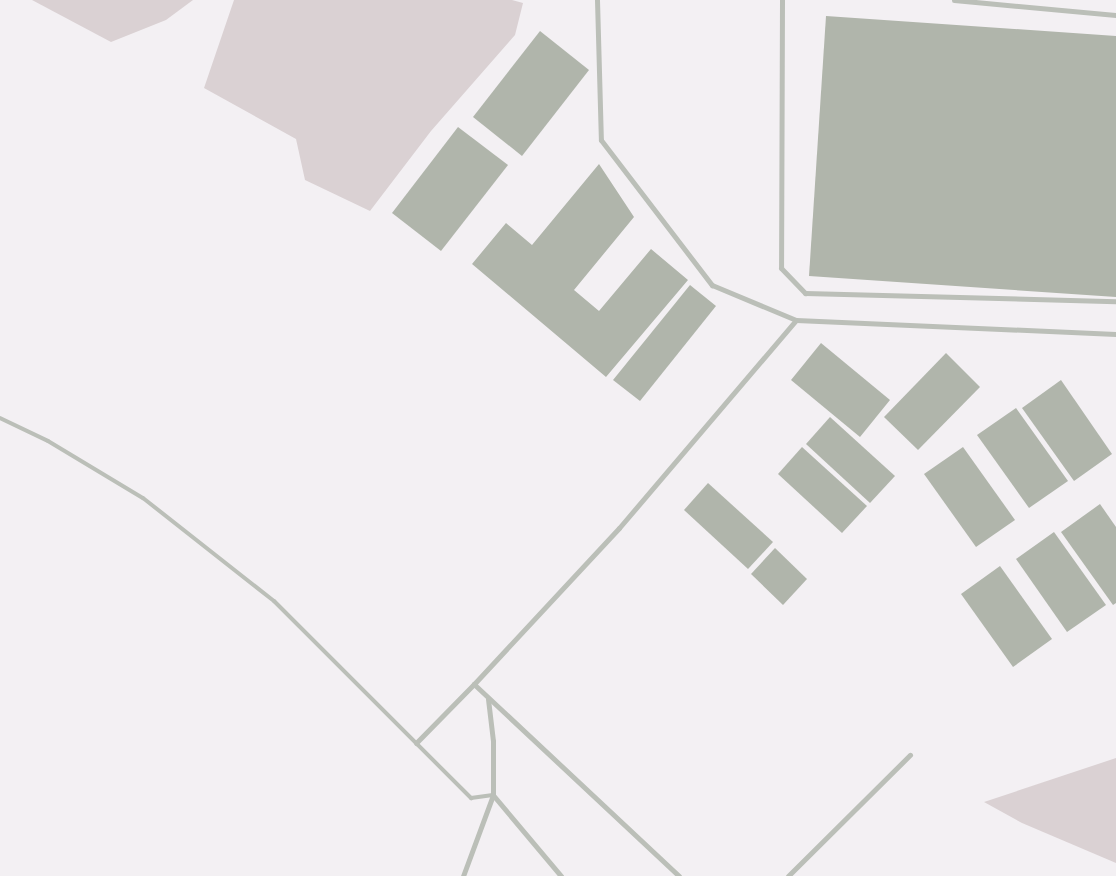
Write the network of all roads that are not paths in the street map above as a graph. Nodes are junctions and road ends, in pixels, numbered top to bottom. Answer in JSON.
{"nodes":[{"id":1,"x":598,"y":0,"type":"edge"},
{"id":2,"x":782,"y":0,"type":"edge"},
{"id":3,"x":954,"y":0,"type":"edge"},
{"id":4,"x":1116,"y":15,"type":"edge"},
{"id":5,"x":1116,"y":301,"type":"edge"},
{"id":6,"x":796,"y":320,"type":"junction"},
{"id":7,"x":1116,"y":334,"type":"edge"},
{"id":8,"x":0,"y":418,"type":"edge"},
{"id":9,"x":474,"y":684,"type":"junction"},
{"id":10,"x":488,"y":698,"type":"junction"},
{"id":11,"x":416,"y":743,"type":"junction"},
{"id":12,"x":910,"y":755,"type":"dead end"},
{"id":13,"x":493,"y":795,"type":"junction"},
{"id":14,"x":463,"y":876,"type":"edge"},
{"id":15,"x":561,"y":876,"type":"edge"},
{"id":16,"x":679,"y":876,"type":"edge"},
{"id":17,"x":788,"y":876,"type":"edge"}],
"edges":[{"from":1,"to":6,"type":"street"},
{"from":2,"to":5,"type":"street"},
{"from":3,"to":4,"type":"street"},
{"from":6,"to":7,"type":"street"},
{"from":6,"to":9,"type":"street"},
{"from":8,"to":11,"type":"lane"},
{"from":9,"to":10,"type":"street"},
{"from":9,"to":11,"type":"street"},
{"from":10,"to":13,"type":"street"},
{"from":10,"to":16,"type":"street"},
{"from":11,"to":13,"type":"lane"},
{"from":12,"to":17,"type":"street"},
{"from":13,"to":14,"type":"street"},
{"from":13,"to":15,"type":"street"}]}
